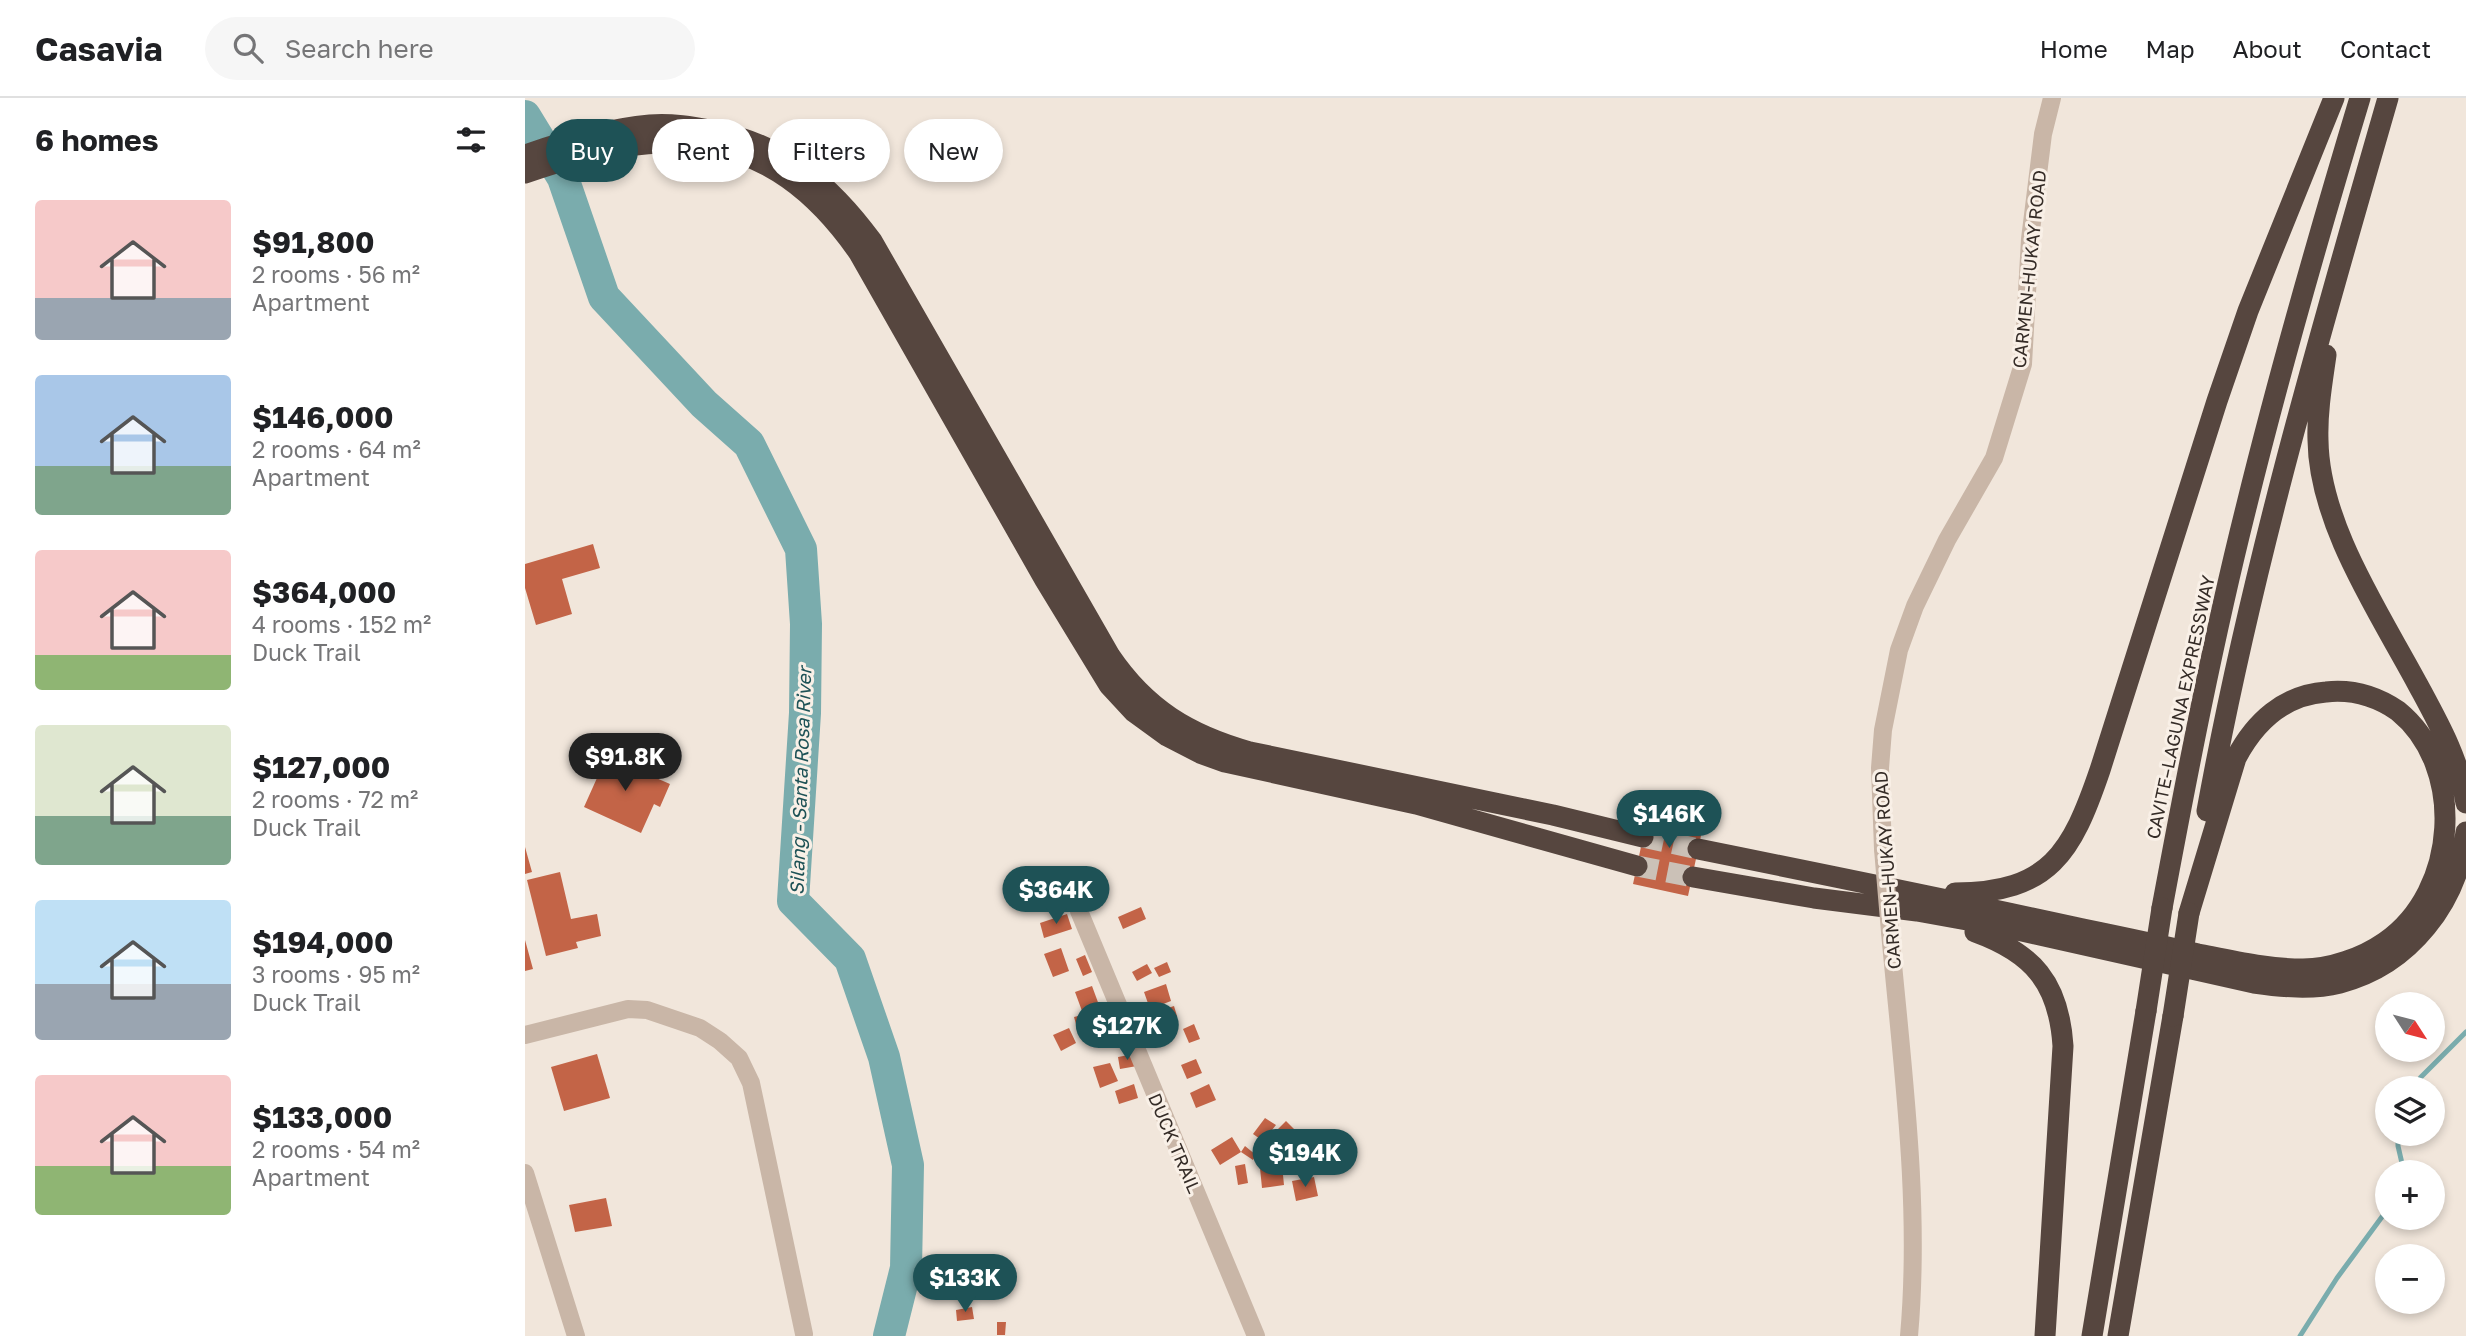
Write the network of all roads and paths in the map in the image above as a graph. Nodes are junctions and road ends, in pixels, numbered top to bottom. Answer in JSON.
{"nodes":[{"id":1,"x":2052,"y":98,"type":"edge"},
{"id":2,"x":2334,"y":98,"type":"edge"},
{"id":3,"x":2360,"y":98,"type":"edge"},
{"id":4,"x":2388,"y":98,"type":"edge"},
{"id":5,"x":652,"y":133,"type":"joint"},
{"id":6,"x":754,"y":142,"type":"edge"},
{"id":7,"x":525,"y":155,"type":"edge"},
{"id":8,"x":754,"y":161,"type":"edge"},
{"id":9,"x":525,"y":173,"type":"edge"},
{"id":10,"x":2341,"y":260,"type":"junction"},
{"id":11,"x":2466,"y":803,"type":"edge"},
{"id":12,"x":2466,"y":832,"type":"edge"},
{"id":13,"x":1643,"y":837,"type":"tunnel mouth"},
{"id":14,"x":1698,"y":849,"type":"tunnel mouth"},
{"id":15,"x":1637,"y":866,"type":"tunnel mouth"},
{"id":16,"x":1693,"y":877,"type":"tunnel mouth"},
{"id":17,"x":1917,"y":902,"type":"junction"},
{"id":18,"x":1079,"y":911,"type":"dead end"},
{"id":19,"x":2189,"y":913,"type":"junction"},
{"id":20,"x":525,"y":1035,"type":"edge"},
{"id":21,"x":525,"y":1173,"type":"edge"},
{"id":22,"x":804,"y":1334,"type":"dead end"},
{"id":23,"x":576,"y":1336,"type":"edge"},
{"id":24,"x":1256,"y":1336,"type":"edge"},
{"id":25,"x":1909,"y":1336,"type":"edge"},
{"id":26,"x":2045,"y":1336,"type":"edge"},
{"id":27,"x":2092,"y":1336,"type":"edge"},
{"id":28,"x":2118,"y":1336,"type":"edge"}],
"edges":[{"from":1,"to":25,"type":"street","name":"CARMEN-HUKAY ROAD","bridge":true},
{"from":2,"to":17,"type":"highway"},
{"from":3,"to":27,"type":"highway","name":"CAVITE–LAGUNA EXPRESSWAY","bridge":true},
{"from":4,"to":10,"type":"highway"},
{"from":5,"to":7,"type":"highway"},
{"from":5,"to":9,"type":"highway"},
{"from":6,"to":13,"type":"highway"},
{"from":8,"to":15,"type":"highway"},
{"from":10,"to":11,"type":"highway"},
{"from":10,"to":19,"type":"highway"},
{"from":12,"to":17,"type":"highway"},
{"from":14,"to":17,"type":"highway"},
{"from":16,"to":17,"type":"highway"},
{"from":17,"to":19,"type":"highway"},
{"from":17,"to":26,"type":"highway"},
{"from":18,"to":24,"type":"street","name":"DUCK TRAIL"},
{"from":19,"to":28,"type":"highway","bridge":true},
{"from":20,"to":22,"type":"street"},
{"from":21,"to":23,"type":"street"}]}
